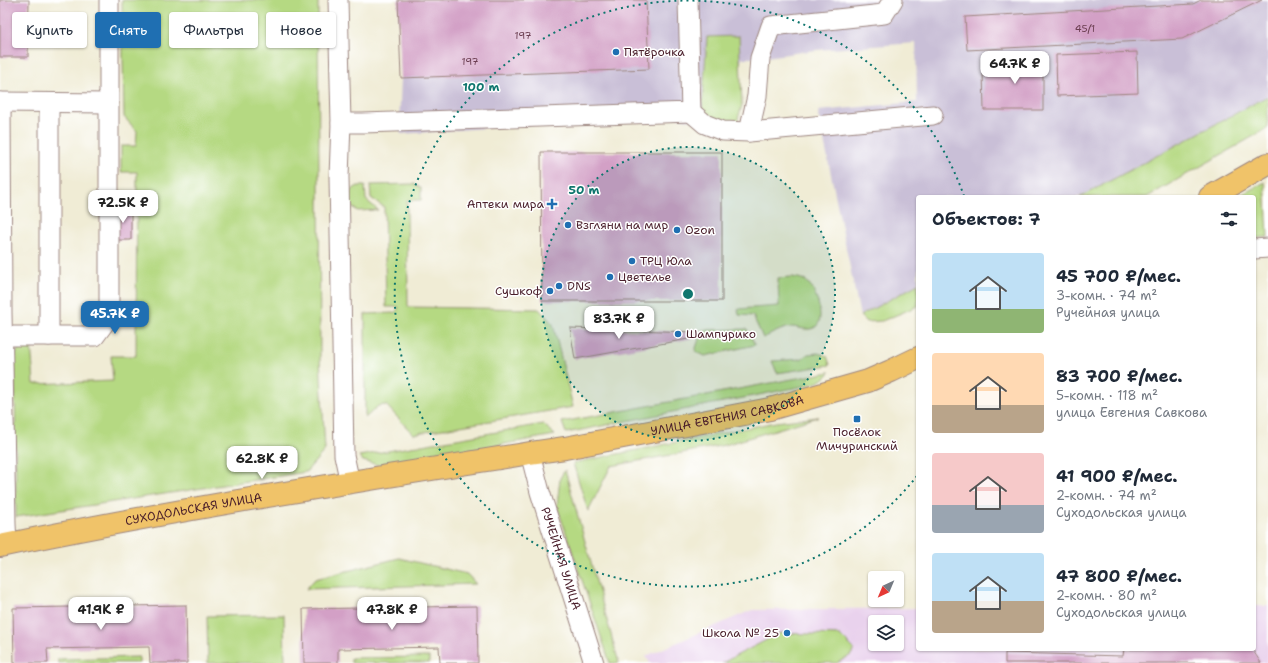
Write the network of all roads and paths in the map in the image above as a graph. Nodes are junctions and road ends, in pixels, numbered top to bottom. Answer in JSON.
{"nodes":[{"id":1,"x":109,"y":0,"type":"edge"},
{"id":2,"x":338,"y":0,"type":"edge"},
{"id":3,"x":688,"y":0,"type":"edge"},
{"id":4,"x":892,"y":0,"type":"edge"},
{"id":5,"x":0,"y":102,"type":"edge"},
{"id":6,"x":49,"y":103,"type":"junction"},
{"id":7,"x":109,"y":103,"type":"junction"},
{"id":8,"x":691,"y":112,"type":"junction"},
{"id":9,"x":933,"y":115,"type":"dead end"},
{"id":10,"x":340,"y":123,"type":"junction"},
{"id":11,"x":749,"y":132,"type":"junction"},
{"id":12,"x":1268,"y":164,"type":"edge"},
{"id":13,"x":1214,"y":195,"type":"edge"},
{"id":14,"x":1268,"y":248,"type":"edge"},
{"id":15,"x":1256,"y":249,"type":"edge"},
{"id":16,"x":1,"y":336,"type":"edge"},
{"id":17,"x":49,"y":336,"type":"junction"},
{"id":18,"x":916,"y":359,"type":"edge"},
{"id":19,"x":530,"y":453,"type":"junction"},
{"id":20,"x":350,"y":483,"type":"junction"},
{"id":21,"x":4,"y":545,"type":"edge"},
{"id":22,"x":594,"y":663,"type":"edge"}],
"edges":[{"from":1,"to":7,"type":"street"},
{"from":2,"to":10,"type":"street"},
{"from":3,"to":8,"type":"street"},
{"from":4,"to":11,"type":"street"},
{"from":5,"to":6,"type":"street"},
{"from":5,"to":16,"type":"street"},
{"from":6,"to":7,"type":"street"},
{"from":6,"to":17,"type":"street"},
{"from":7,"to":17,"type":"street"},
{"from":8,"to":10,"type":"street"},
{"from":8,"to":11,"type":"street"},
{"from":9,"to":11,"type":"street"},
{"from":10,"to":20,"type":"street"},
{"from":12,"to":13,"type":"main road"},
{"from":14,"to":15,"type":"street"},
{"from":16,"to":17,"type":"street"},
{"from":16,"to":21,"type":"street"},
{"from":18,"to":19,"type":"main road","name":"УЛИЦА ЕВГЕНИЯ САВКОВА"},
{"from":19,"to":20,"type":"main road","name":"СУХОДОЛЬСКАЯ УЛИЦА"},
{"from":19,"to":22,"type":"street","name":"РУЧЕЙНАЯ УЛИЦА"},
{"from":20,"to":21,"type":"main road","name":"СУХОДОЛЬСКАЯ УЛИЦА"}]}
